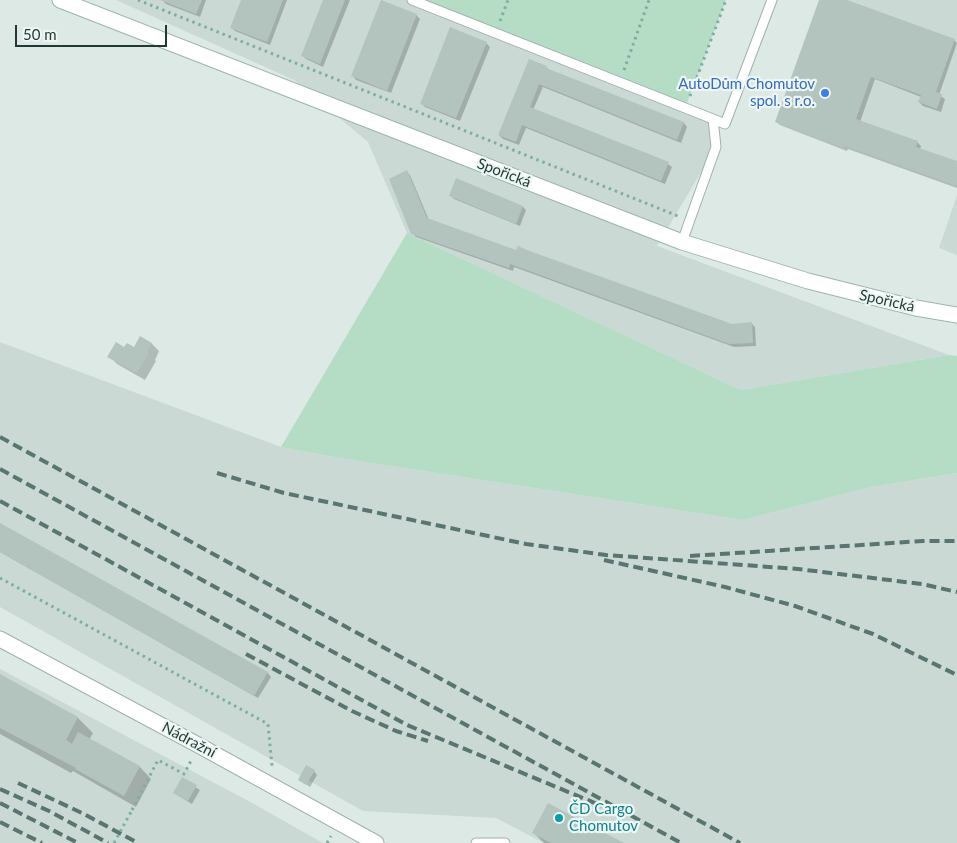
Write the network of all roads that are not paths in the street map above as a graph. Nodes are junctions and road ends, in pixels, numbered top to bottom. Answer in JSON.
{"nodes":[{"id":1,"x":60,"y":0,"type":"edge"},
{"id":2,"x":412,"y":0,"type":"edge"},
{"id":3,"x":772,"y":0,"type":"edge"},
{"id":4,"x":713,"y":120,"type":"junction"},
{"id":5,"x":682,"y":242,"type":"junction"},
{"id":6,"x":957,"y":315,"type":"edge"},
{"id":7,"x":0,"y":639,"type":"edge"},
{"id":8,"x":376,"y":843,"type":"edge"},
{"id":9,"x":476,"y":843,"type":"edge"},
{"id":10,"x":505,"y":843,"type":"edge"}],
"edges":[{"from":1,"to":5,"type":"street","name":"Spořická"},
{"from":2,"to":4,"type":"lane"},
{"from":3,"to":4,"type":"lane"},
{"from":4,"to":5,"type":"lane"},
{"from":5,"to":6,"type":"street","name":"Spořická"},
{"from":7,"to":8,"type":"street","name":"Nádražní"},
{"from":9,"to":10,"type":"lane"}]}
